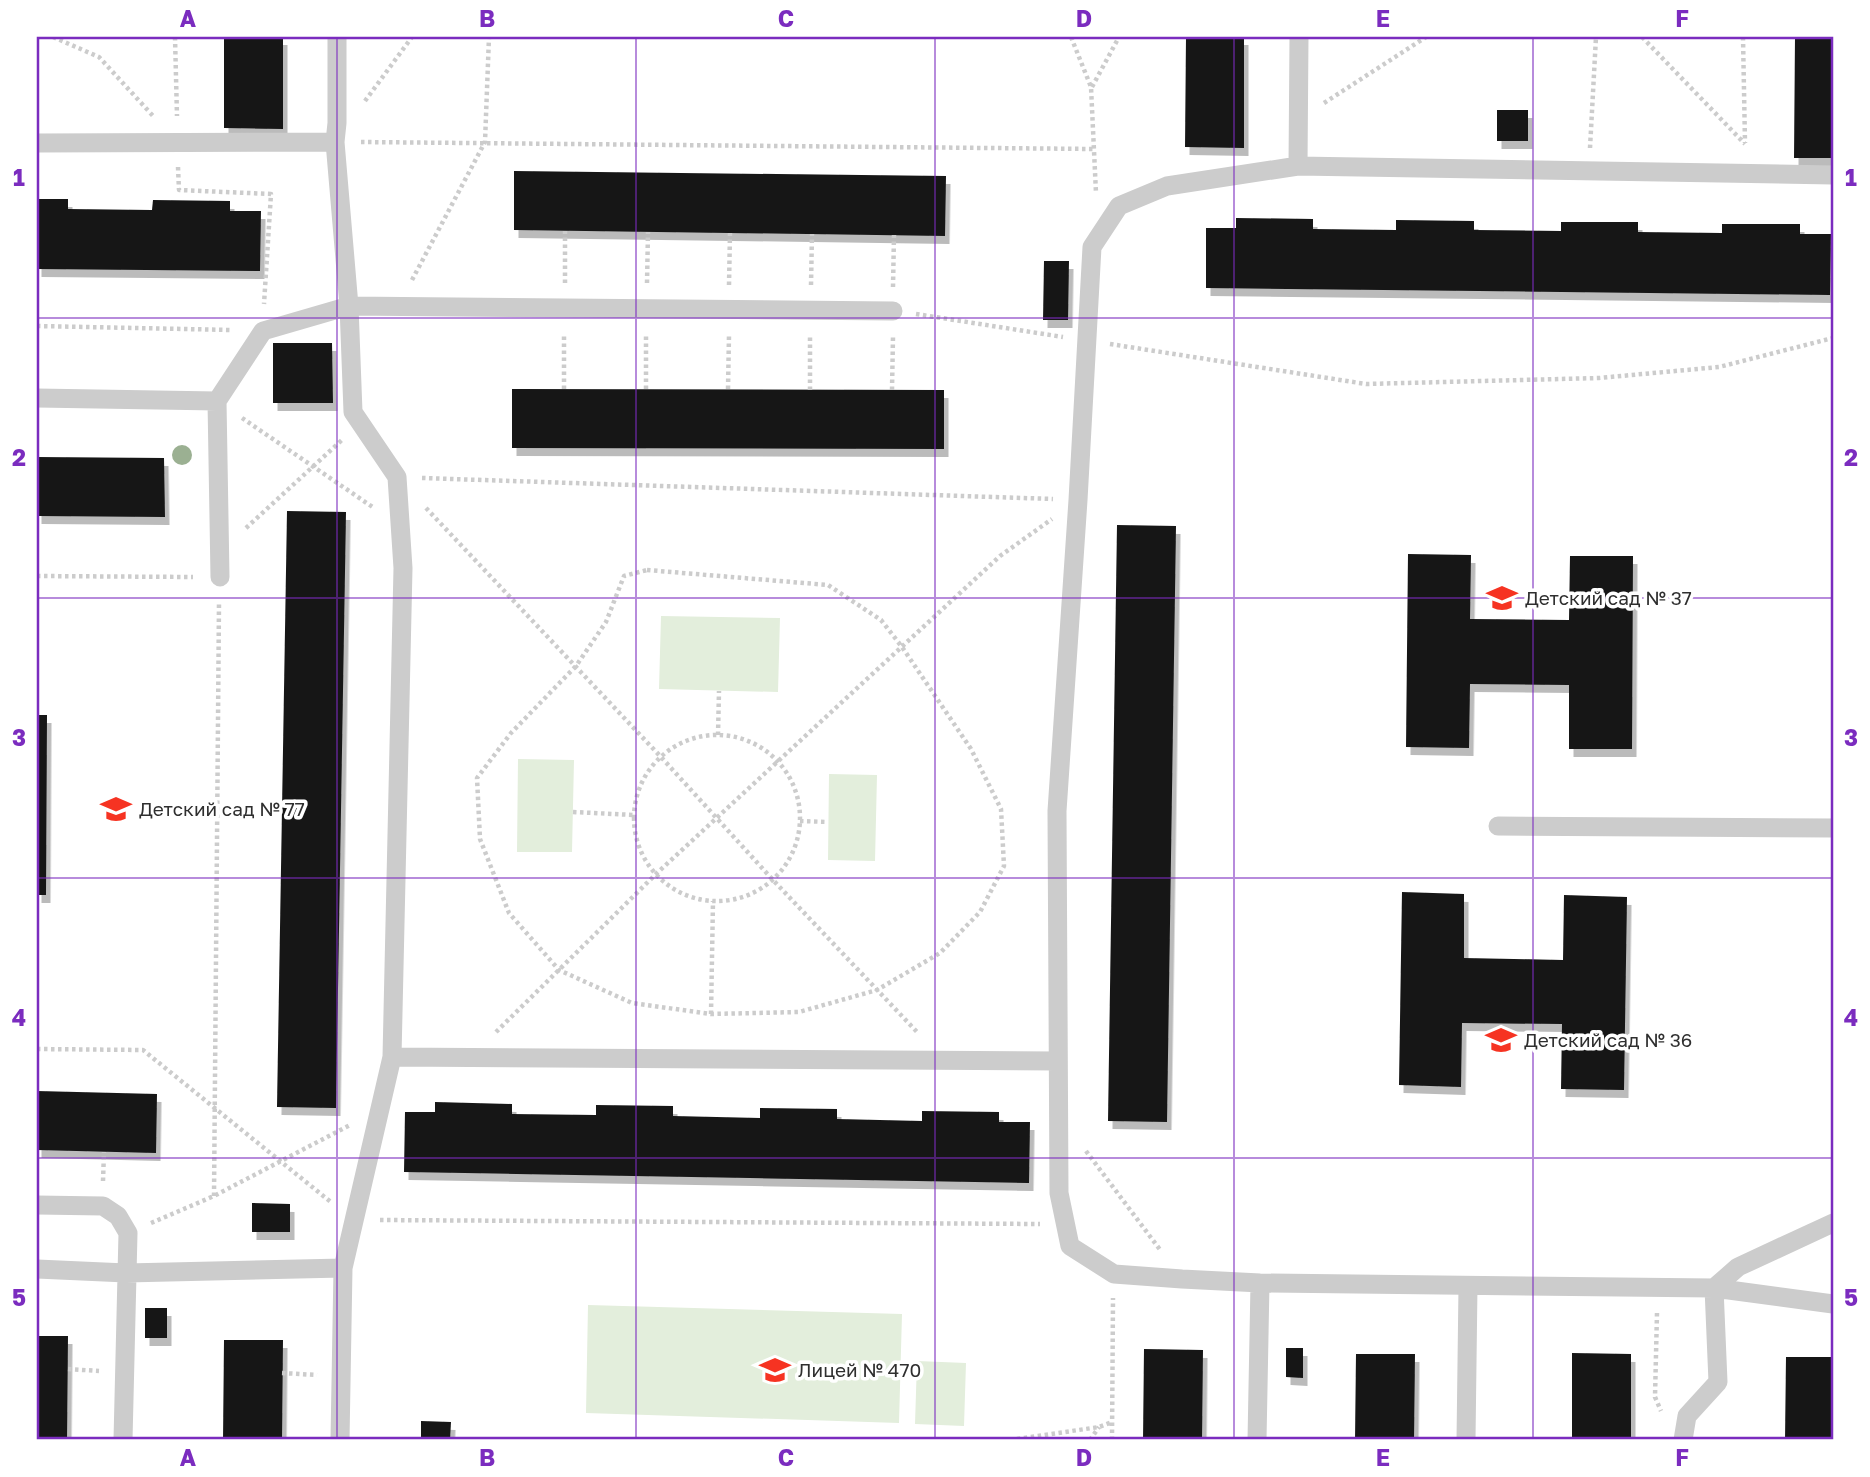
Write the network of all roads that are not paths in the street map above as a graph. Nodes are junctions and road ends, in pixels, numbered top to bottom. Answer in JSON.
{"nodes":[{"id":1,"x":338,"y":37,"type":"edge"},
{"id":2,"x":1299,"y":37,"type":"edge"},
{"id":3,"x":335,"y":142,"type":"junction"},
{"id":4,"x":37,"y":143,"type":"edge"},
{"id":5,"x":1298,"y":166,"type":"junction"},
{"id":6,"x":1833,"y":175,"type":"edge"},
{"id":7,"x":349,"y":306,"type":"junction"},
{"id":8,"x":893,"y":311,"type":"road end"},
{"id":9,"x":37,"y":398,"type":"edge"},
{"id":10,"x":217,"y":401,"type":"junction"},
{"id":11,"x":220,"y":577,"type":"road end"},
{"id":12,"x":1498,"y":826,"type":"dead end"},
{"id":13,"x":1833,"y":828,"type":"edge"},
{"id":14,"x":392,"y":1057,"type":"junction"},
{"id":15,"x":1058,"y":1061,"type":"junction"},
{"id":16,"x":37,"y":1205,"type":"edge"},
{"id":17,"x":1833,"y":1223,"type":"edge"},
{"id":18,"x":342,"y":1268,"type":"junction"},
{"id":19,"x":37,"y":1269,"type":"edge"},
{"id":20,"x":126,"y":1273,"type":"junction"},
{"id":21,"x":1260,"y":1283,"type":"junction"},
{"id":22,"x":1468,"y":1286,"type":"junction"},
{"id":23,"x":1714,"y":1288,"type":"junction"},
{"id":24,"x":1833,"y":1304,"type":"edge"},
{"id":25,"x":123,"y":1440,"type":"edge"},
{"id":26,"x":340,"y":1440,"type":"edge"},
{"id":27,"x":1257,"y":1440,"type":"edge"},
{"id":28,"x":1466,"y":1440,"type":"edge"},
{"id":29,"x":1683,"y":1440,"type":"edge"}],
"edges":[{"from":1,"to":3,"type":"lane"},
{"from":2,"to":5,"type":"lane"},
{"from":3,"to":4,"type":"lane"},
{"from":3,"to":7,"type":"lane"},
{"from":5,"to":6,"type":"lane"},
{"from":5,"to":15,"type":"lane"},
{"from":7,"to":8,"type":"lane"},
{"from":7,"to":10,"type":"lane"},
{"from":7,"to":14,"type":"lane"},
{"from":9,"to":10,"type":"lane"},
{"from":10,"to":11,"type":"lane"},
{"from":12,"to":13,"type":"lane"},
{"from":14,"to":15,"type":"lane"},
{"from":14,"to":18,"type":"lane"},
{"from":15,"to":21,"type":"lane"},
{"from":16,"to":20,"type":"lane"},
{"from":17,"to":23,"type":"lane"},
{"from":18,"to":20,"type":"lane"},
{"from":18,"to":26,"type":"lane"},
{"from":19,"to":20,"type":"lane"},
{"from":20,"to":25,"type":"lane"},
{"from":21,"to":22,"type":"lane"},
{"from":21,"to":27,"type":"lane"},
{"from":22,"to":23,"type":"lane"},
{"from":22,"to":28,"type":"lane"},
{"from":23,"to":24,"type":"lane"},
{"from":23,"to":29,"type":"lane"}]}
